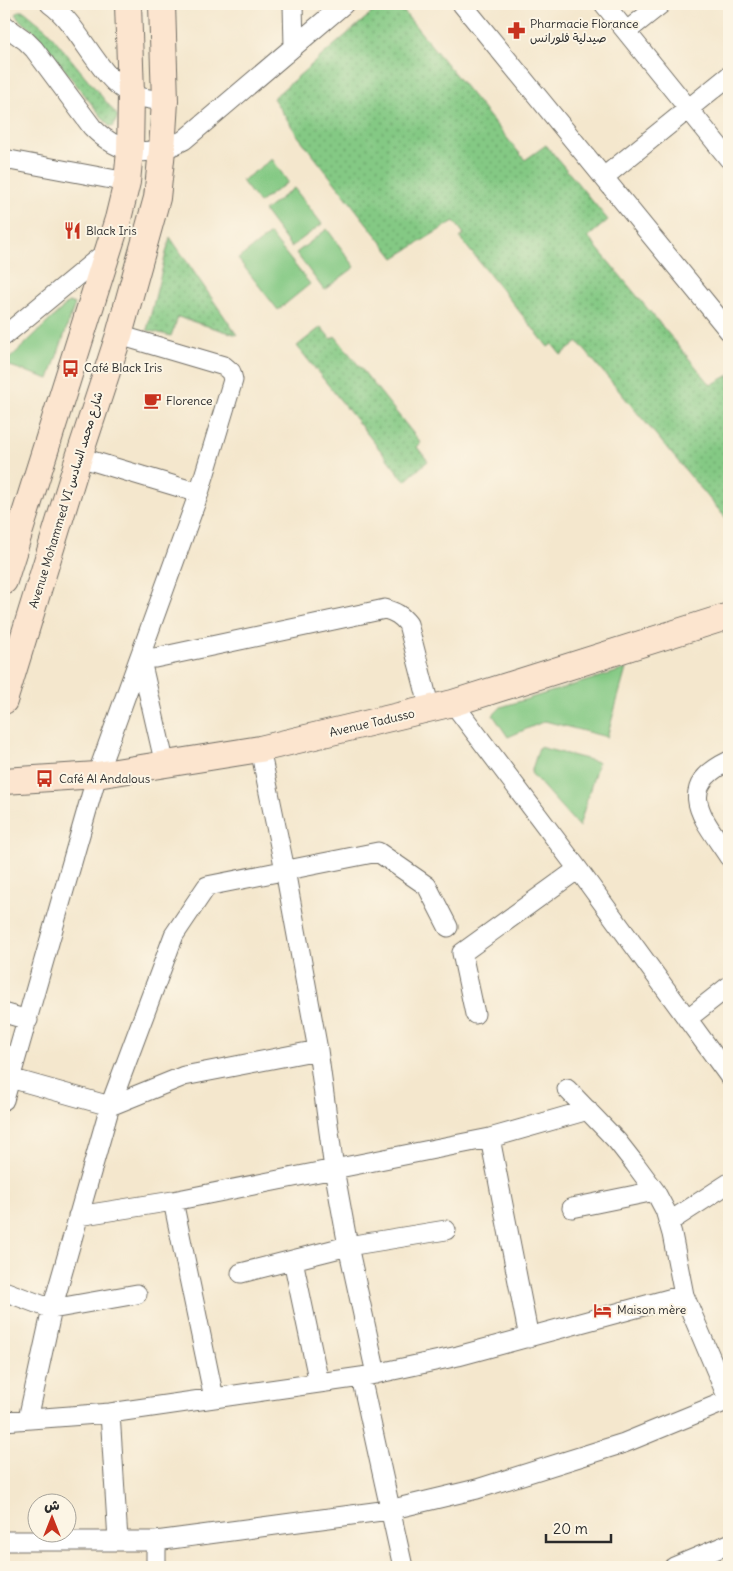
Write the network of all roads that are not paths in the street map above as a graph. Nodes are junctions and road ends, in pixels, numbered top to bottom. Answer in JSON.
{"nodes":[{"id":1,"x":50,"y":4,"type":"edge"},
{"id":2,"x":128,"y":4,"type":"edge"},
{"id":3,"x":162,"y":4,"type":"edge"},
{"id":4,"x":292,"y":4,"type":"edge"},
{"id":5,"x":344,"y":4,"type":"edge"},
{"id":6,"x":462,"y":4,"type":"edge"},
{"id":7,"x":604,"y":4,"type":"edge"},
{"id":8,"x":661,"y":4,"type":"edge"},
{"id":9,"x":4,"y":25,"type":"edge"},
{"id":10,"x":627,"y":31,"type":"junction"},
{"id":11,"x":294,"y":47,"type":"junction"},
{"id":12,"x":729,"y":76,"type":"edge"},
{"id":13,"x":130,"y":94,"type":"junction"},
{"id":14,"x":165,"y":101,"type":"junction"},
{"id":15,"x":688,"y":109,"type":"junction"},
{"id":16,"x":162,"y":150,"type":"junction"},
{"id":17,"x":130,"y":151,"type":"junction"},
{"id":18,"x":4,"y":159,"type":"edge"},
{"id":19,"x":729,"y":159,"type":"edge"},
{"id":20,"x":604,"y":177,"type":"junction"},
{"id":21,"x":127,"y":182,"type":"junction"},
{"id":22,"x":107,"y":251,"type":"junction"},
{"id":23,"x":729,"y":331,"type":"edge"},
{"id":24,"x":119,"y":335,"type":"junction"},
{"id":25,"x":4,"y":336,"type":"edge"},
{"id":26,"x":79,"y":457,"type":"junction"},
{"id":27,"x":199,"y":494,"type":"junction"},
{"id":28,"x":4,"y":581,"type":"edge"},
{"id":29,"x":729,"y":616,"type":"edge"},
{"id":30,"x":140,"y":656,"type":"junction"},
{"id":31,"x":4,"y":701,"type":"edge"},
{"id":32,"x":442,"y":706,"type":"junction"},
{"id":33,"x":260,"y":749,"type":"junction"},
{"id":34,"x":729,"y":761,"type":"edge"},
{"id":35,"x":164,"y":765,"type":"junction"},
{"id":36,"x":97,"y":775,"type":"junction"},
{"id":37,"x":4,"y":781,"type":"edge"},
{"id":38,"x":729,"y":857,"type":"edge"},
{"id":39,"x":578,"y":869,"type":"junction"},
{"id":40,"x":285,"y":870,"type":"junction"},
{"id":41,"x":448,"y":927,"type":"dead end"},
{"id":42,"x":729,"y":986,"type":"edge"},
{"id":43,"x":4,"y":1013,"type":"edge"},
{"id":44,"x":475,"y":1014,"type":"dead end"},
{"id":45,"x":687,"y":1019,"type":"junction"},
{"id":46,"x":28,"y":1020,"type":"junction"},
{"id":47,"x":318,"y":1050,"type":"junction"},
{"id":48,"x":729,"y":1076,"type":"edge"},
{"id":49,"x":10,"y":1078,"type":"junction"},
{"id":50,"x":567,"y":1089,"type":"dead end"},
{"id":51,"x":4,"y":1100,"type":"edge"},
{"id":52,"x":110,"y":1106,"type":"junction"},
{"id":53,"x":588,"y":1110,"type":"junction"},
{"id":54,"x":490,"y":1138,"type":"junction"},
{"id":55,"x":334,"y":1169,"type":"junction"},
{"id":56,"x":729,"y":1183,"type":"edge"},
{"id":57,"x":655,"y":1191,"type":"junction"},
{"id":58,"x":173,"y":1201,"type":"junction"},
{"id":59,"x":572,"y":1208,"type":"dead end"},
{"id":60,"x":78,"y":1216,"type":"junction"},
{"id":61,"x":669,"y":1222,"type":"junction"},
{"id":62,"x":446,"y":1230,"type":"dead end"},
{"id":63,"x":348,"y":1246,"type":"junction"},
{"id":64,"x":293,"y":1260,"type":"junction"},
{"id":65,"x":241,"y":1273,"type":"dead end"},
{"id":66,"x":4,"y":1291,"type":"edge"},
{"id":67,"x":136,"y":1294,"type":"dead end"},
{"id":68,"x":684,"y":1295,"type":"junction"},
{"id":69,"x":52,"y":1309,"type":"junction"},
{"id":70,"x":529,"y":1338,"type":"junction"},
{"id":71,"x":369,"y":1376,"type":"junction"},
{"id":72,"x":319,"y":1383,"type":"junction"},
{"id":73,"x":214,"y":1398,"type":"junction"},
{"id":74,"x":729,"y":1400,"type":"edge"},
{"id":75,"x":110,"y":1413,"type":"junction"},
{"id":76,"x":28,"y":1419,"type":"junction"},
{"id":77,"x":4,"y":1421,"type":"edge"},
{"id":78,"x":389,"y":1510,"type":"junction"},
{"id":79,"x":118,"y":1540,"type":"junction"},
{"id":80,"x":4,"y":1541,"type":"edge"},
{"id":81,"x":156,"y":1541,"type":"junction"},
{"id":82,"x":729,"y":1544,"type":"edge"},
{"id":83,"x":156,"y":1567,"type":"edge"},
{"id":84,"x":402,"y":1567,"type":"edge"},
{"id":85,"x":674,"y":1567,"type":"edge"}],
"edges":[{"from":1,"to":13,"type":"street"},
{"from":2,"to":13,"type":"main road"},
{"from":3,"to":14,"type":"main road","name":"Avenue Mohammed VI شارع محمد السادس"},
{"from":4,"to":11,"type":"street"},
{"from":5,"to":11,"type":"street"},
{"from":6,"to":20,"type":"street"},
{"from":7,"to":10,"type":"street"},
{"from":8,"to":10,"type":"street"},
{"from":9,"to":17,"type":"street"},
{"from":10,"to":15,"type":"street"},
{"from":11,"to":16,"type":"street"},
{"from":12,"to":15,"type":"street"},
{"from":13,"to":14,"type":"street"},
{"from":13,"to":17,"type":"main road"},
{"from":14,"to":16,"type":"main road","name":"Avenue Mohammed VI شارع محمد السادس"},
{"from":15,"to":19,"type":"street"},
{"from":15,"to":20,"type":"street"},
{"from":16,"to":17,"type":"street"},
{"from":16,"to":24,"type":"main road","name":"Avenue Mohammed VI شارع محمد السادس"},
{"from":17,"to":21,"type":"main road"},
{"from":18,"to":21,"type":"street"},
{"from":20,"to":23,"type":"street"},
{"from":21,"to":22,"type":"main road"},
{"from":22,"to":25,"type":"street"},
{"from":22,"to":28,"type":"main road"},
{"from":24,"to":26,"type":"main road","name":"Avenue Mohammed VI شارع محمد السادس"},
{"from":24,"to":27,"type":"street"},
{"from":26,"to":27,"type":"street"},
{"from":26,"to":31,"type":"main road","name":"Avenue Mohammed VI شارع محمد السادس"},
{"from":27,"to":30,"type":"street"},
{"from":29,"to":32,"type":"main road","name":"Avenue Tadusso"},
{"from":30,"to":32,"type":"street"},
{"from":30,"to":35,"type":"street"},
{"from":30,"to":36,"type":"street"},
{"from":32,"to":33,"type":"main road","name":"Avenue Tadusso"},
{"from":32,"to":39,"type":"street"},
{"from":33,"to":35,"type":"main road","name":"Avenue Tadusso"},
{"from":33,"to":40,"type":"street"},
{"from":34,"to":38,"type":"street"},
{"from":35,"to":36,"type":"main road","name":"Avenue Tadusso"},
{"from":36,"to":37,"type":"main road","name":"Avenue Tadusso"},
{"from":36,"to":46,"type":"street"},
{"from":39,"to":44,"type":"street"},
{"from":39,"to":45,"type":"street"},
{"from":40,"to":41,"type":"street"},
{"from":40,"to":47,"type":"street"},
{"from":40,"to":52,"type":"street"},
{"from":42,"to":45,"type":"street"},
{"from":43,"to":46,"type":"street"},
{"from":45,"to":48,"type":"street"},
{"from":46,"to":49,"type":"street"},
{"from":47,"to":52,"type":"street"},
{"from":47,"to":55,"type":"street"},
{"from":49,"to":51,"type":"street"},
{"from":49,"to":52,"type":"street"},
{"from":50,"to":53,"type":"street"},
{"from":52,"to":60,"type":"street"},
{"from":53,"to":54,"type":"street"},
{"from":53,"to":57,"type":"street"},
{"from":54,"to":55,"type":"street"},
{"from":54,"to":70,"type":"street"},
{"from":55,"to":58,"type":"street"},
{"from":55,"to":63,"type":"street"},
{"from":56,"to":61,"type":"street"},
{"from":57,"to":59,"type":"street"},
{"from":57,"to":61,"type":"street"},
{"from":58,"to":60,"type":"street"},
{"from":58,"to":73,"type":"street"},
{"from":60,"to":69,"type":"street"},
{"from":61,"to":68,"type":"street"},
{"from":62,"to":63,"type":"street"},
{"from":63,"to":64,"type":"street"},
{"from":63,"to":71,"type":"street"},
{"from":64,"to":65,"type":"street"},
{"from":64,"to":72,"type":"street"},
{"from":66,"to":69,"type":"street"},
{"from":67,"to":69,"type":"street"},
{"from":68,"to":70,"type":"street"},
{"from":68,"to":74,"type":"street"},
{"from":69,"to":76,"type":"street"},
{"from":70,"to":71,"type":"street"},
{"from":71,"to":72,"type":"street"},
{"from":71,"to":78,"type":"street"},
{"from":72,"to":73,"type":"street"},
{"from":73,"to":75,"type":"street"},
{"from":74,"to":78,"type":"street"},
{"from":75,"to":76,"type":"street"},
{"from":75,"to":79,"type":"street"},
{"from":76,"to":77,"type":"street"},
{"from":78,"to":81,"type":"street"},
{"from":78,"to":84,"type":"street"},
{"from":79,"to":80,"type":"street"},
{"from":79,"to":81,"type":"street"},
{"from":81,"to":83,"type":"street"},
{"from":82,"to":85,"type":"street"}]}
